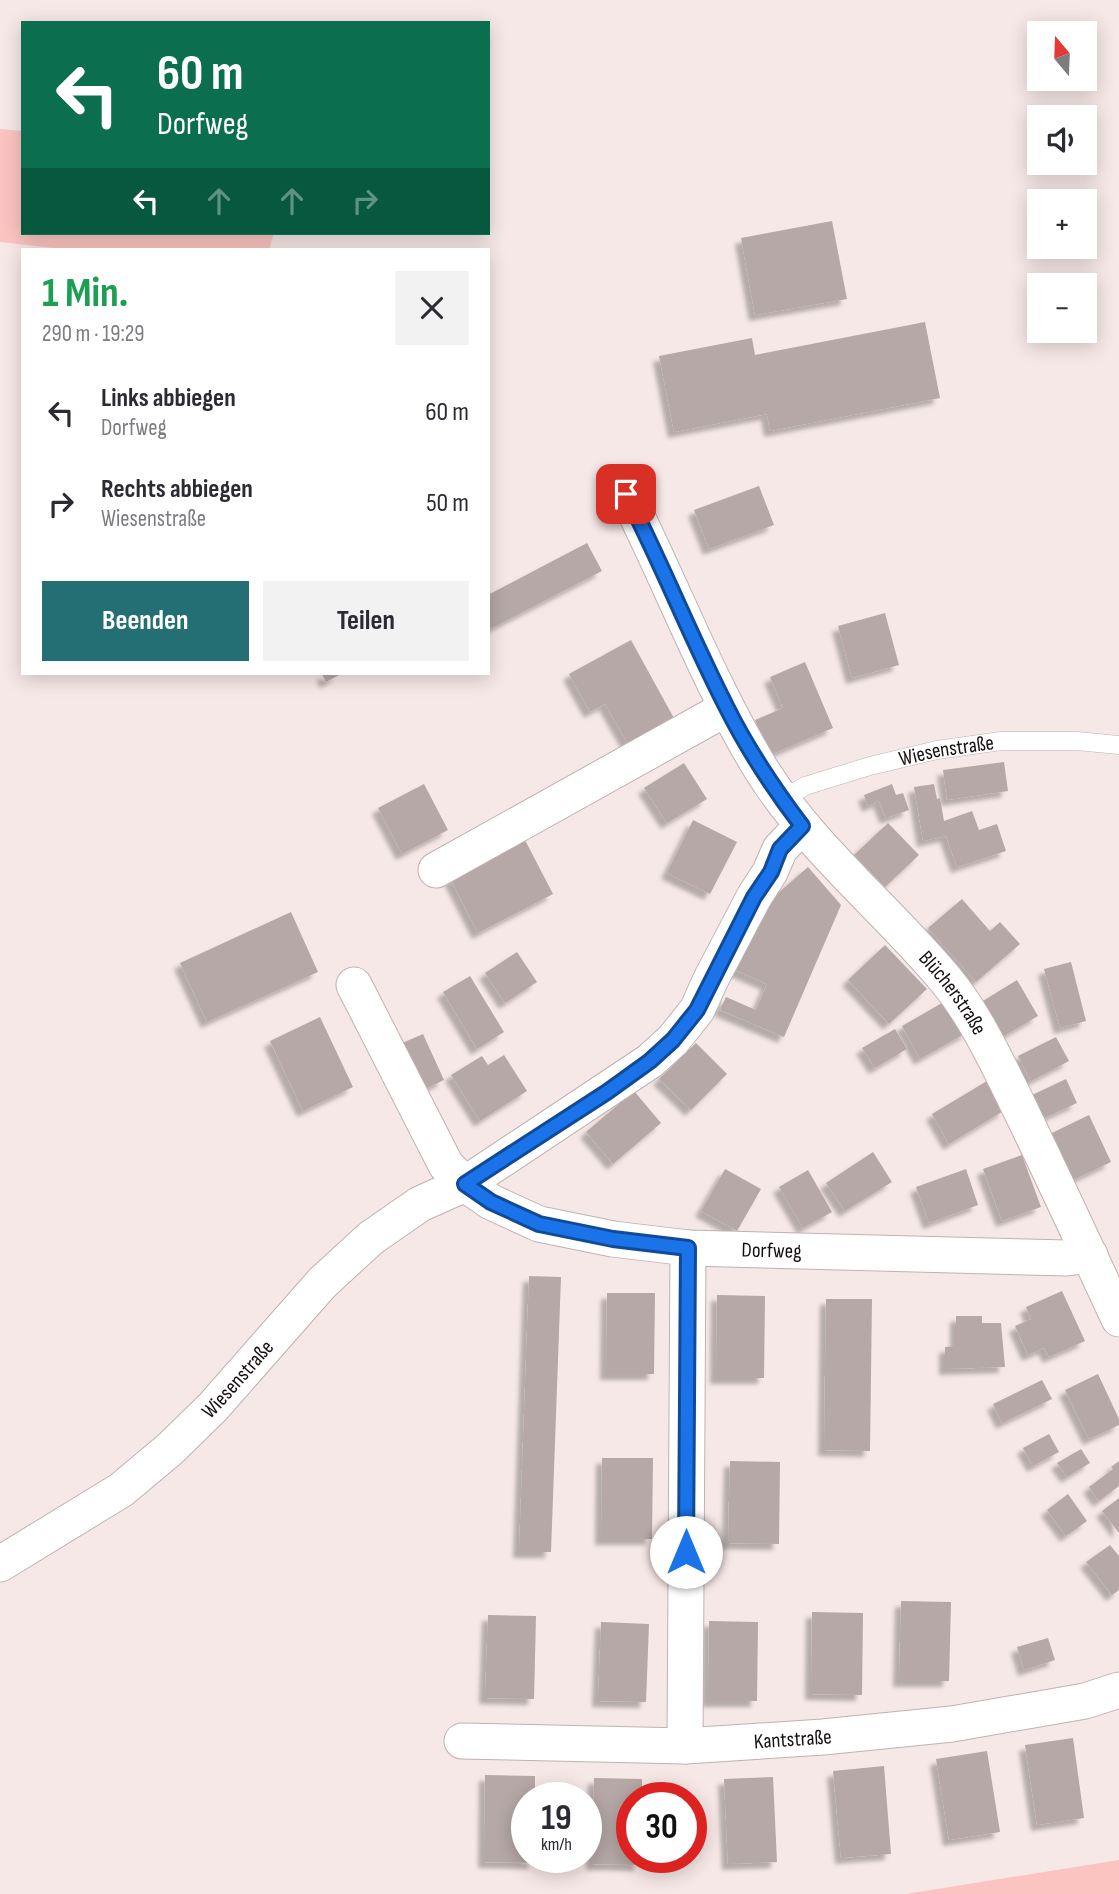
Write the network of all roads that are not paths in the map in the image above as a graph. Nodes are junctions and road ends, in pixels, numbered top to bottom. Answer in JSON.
{"nodes":[{"id":1,"x":626,"y":494,"type":"dead end"},
{"id":2,"x":727,"y":708,"type":"junction"},
{"id":3,"x":1119,"y":745,"type":"edge"},
{"id":4,"x":792,"y":813,"type":"junction"},
{"id":5,"x":436,"y":870,"type":"dead end"},
{"id":6,"x":354,"y":985,"type":"dead end"},
{"id":7,"x":465,"y":1184,"type":"junction"},
{"id":8,"x":688,"y":1248,"type":"junction"},
{"id":9,"x":1090,"y":1255,"type":"junction"},
{"id":10,"x":1119,"y":1319,"type":"edge"},
{"id":11,"x":0,"y":1563,"type":"edge"},
{"id":12,"x":1119,"y":1690,"type":"edge"},
{"id":13,"x":462,"y":1741,"type":"dead end"},
{"id":14,"x":685,"y":1746,"type":"junction"}],
"edges":[{"from":1,"to":2,"type":"street","name":"Blücherstraße"},
{"from":2,"to":4,"type":"street","name":"Blücherstraße"},
{"from":2,"to":5,"type":"street"},
{"from":3,"to":4,"type":"lane","name":"Wiesenstraße"},
{"from":4,"to":7,"type":"street","name":"Wiesenstraße"},
{"from":4,"to":9,"type":"street","name":"Blücherstraße"},
{"from":6,"to":7,"type":"street"},
{"from":7,"to":8,"type":"street","name":"Dorfweg"},
{"from":7,"to":11,"type":"street","name":"Wiesenstraße"},
{"from":8,"to":9,"type":"street","name":"Dorfweg"},
{"from":8,"to":14,"type":"street"},
{"from":9,"to":10,"type":"street","name":"Blücherstraße"},
{"from":12,"to":14,"type":"street","name":"Kantstraße"},
{"from":13,"to":14,"type":"street","name":"Kantstraße"}]}
